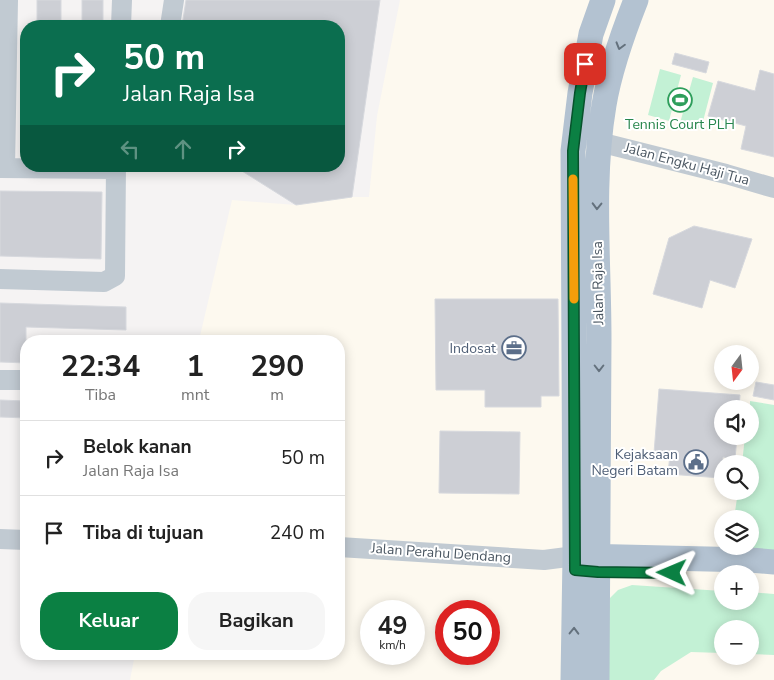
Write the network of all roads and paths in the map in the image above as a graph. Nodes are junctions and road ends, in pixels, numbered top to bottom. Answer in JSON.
{"nodes":[{"id":1,"x":8,"y":0,"type":"edge"},
{"id":2,"x":122,"y":0,"type":"edge"},
{"id":3,"x":174,"y":0,"type":"edge"},
{"id":4,"x":603,"y":0,"type":"edge"},
{"id":5,"x":636,"y":0,"type":"edge"},
{"id":6,"x":121,"y":20,"type":"edge"},
{"id":7,"x":171,"y":20,"type":"edge"},
{"id":8,"x":599,"y":142,"type":"junction"},
{"id":9,"x":2,"y":168,"type":"edge"},
{"id":10,"x":20,"y":168,"type":"edge"},
{"id":11,"x":116,"y":172,"type":"edge"},
{"id":12,"x":774,"y":188,"type":"edge"},
{"id":13,"x":0,"y":278,"type":"edge"},
{"id":14,"x":0,"y":380,"type":"edge"},
{"id":15,"x":20,"y":380,"type":"edge"},
{"id":16,"x":0,"y":539,"type":"edge"},
{"id":17,"x":20,"y":540,"type":"edge"},
{"id":18,"x":345,"y":547,"type":"edge"},
{"id":19,"x":774,"y":562,"type":"edge"},
{"id":20,"x":586,"y":563,"type":"junction"},
{"id":21,"x":714,"y":573,"type":"edge"},
{"id":22,"x":759,"y":575,"type":"edge"},
{"id":23,"x":774,"y":577,"type":"edge"},
{"id":24,"x":573,"y":680,"type":"edge"},
{"id":25,"x":597,"y":680,"type":"edge"}],
"edges":[{"from":1,"to":9,"type":"street"},
{"from":2,"to":6,"type":"street"},
{"from":3,"to":7,"type":"street"},
{"from":4,"to":20,"type":"main road","name":"Jalan Raja Isa"},
{"from":5,"to":8,"type":"main road","name":"Jalan Raja Isa","one_way":true},
{"from":8,"to":12,"type":"street","name":"Jalan Engku Haji Tua"},
{"from":8,"to":20,"type":"main road","name":"Jalan Raja Isa","one_way":true},
{"from":9,"to":10,"type":"street"},
{"from":11,"to":13,"type":"street"},
{"from":14,"to":15,"type":"street"},
{"from":16,"to":17,"type":"street"},
{"from":18,"to":20,"type":"street","name":"Jalan Perahu Dendang"},
{"from":19,"to":20,"type":"main road"},
{"from":20,"to":21,"type":"main road"},
{"from":24,"to":20,"type":"main road","one_way":true},
{"from":20,"to":25,"type":"main road"},
{"from":22,"to":23,"type":"main road"}]}
